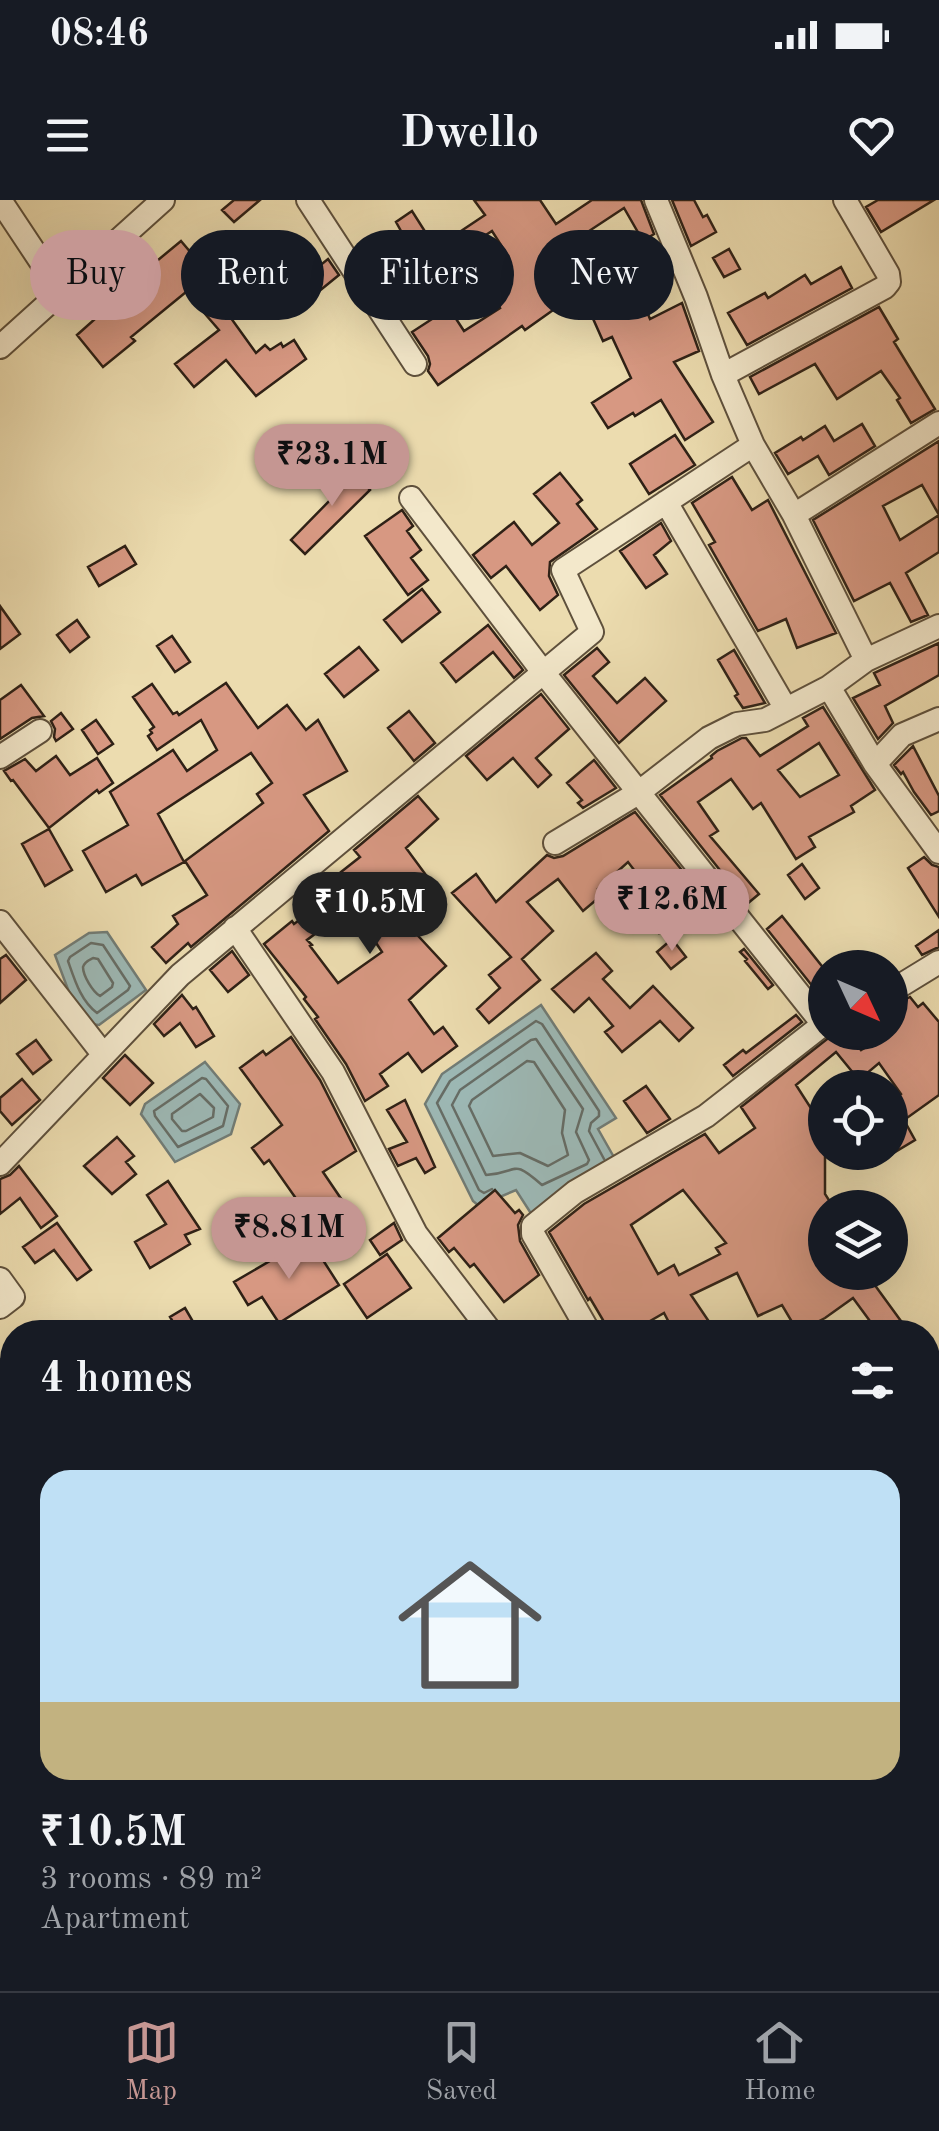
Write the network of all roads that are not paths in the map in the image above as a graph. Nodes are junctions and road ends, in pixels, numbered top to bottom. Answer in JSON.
{"nodes":[{"id":1,"x":0,"y":200,"type":"edge"},
{"id":2,"x":162,"y":200,"type":"edge"},
{"id":3,"x":308,"y":200,"type":"edge"},
{"id":4,"x":656,"y":200,"type":"edge"},
{"id":5,"x":845,"y":200,"type":"edge"},
{"id":6,"x":129,"y":230,"type":"edge"},
{"id":7,"x":30,"y":245,"type":"edge"},
{"id":8,"x":30,"y":320,"type":"edge"},
{"id":9,"x":0,"y":348,"type":"edge"},
{"id":10,"x":416,"y":364,"type":"dead end"},
{"id":11,"x":723,"y":375,"type":"junction"},
{"id":12,"x":939,"y":424,"type":"edge"},
{"id":13,"x":752,"y":445,"type":"junction"},
{"id":14,"x":411,"y":498,"type":"dead end"},
{"id":15,"x":666,"y":502,"type":"junction"},
{"id":16,"x":794,"y":516,"type":"junction"},
{"id":17,"x":939,"y":626,"type":"edge"},
{"id":18,"x":866,"y":660,"type":"junction"},
{"id":19,"x":543,"y":672,"type":"junction"},
{"id":20,"x":829,"y":687,"type":"junction"},
{"id":21,"x":786,"y":708,"type":"junction"},
{"id":22,"x":939,"y":720,"type":"edge"},
{"id":23,"x":40,"y":731,"type":"dead end"},
{"id":24,"x":0,"y":757,"type":"edge"},
{"id":25,"x":875,"y":764,"type":"junction"},
{"id":26,"x":638,"y":793,"type":"junction"},
{"id":27,"x":555,"y":842,"type":"dead end"},
{"id":28,"x":939,"y":852,"type":"edge"},
{"id":29,"x":0,"y":922,"type":"edge"},
{"id":30,"x":234,"y":928,"type":"junction"},
{"id":31,"x":939,"y":962,"type":"edge"},
{"id":32,"x":908,"y":981,"type":"edge"},
{"id":33,"x":808,"y":1004,"type":"edge"},
{"id":34,"x":808,"y":1036,"type":"edge"},
{"id":35,"x":103,"y":1054,"type":"junction"},
{"id":36,"x":0,"y":1164,"type":"edge"},
{"id":37,"x":0,"y":1279,"type":"edge"},
{"id":38,"x":0,"y":1307,"type":"edge"},
{"id":39,"x":482,"y":1320,"type":"edge"},
{"id":40,"x":581,"y":1320,"type":"edge"}],
"edges":[{"from":1,"to":7,"type":"street"},
{"from":2,"to":6,"type":"street"},
{"from":3,"to":10,"type":"street"},
{"from":4,"to":11,"type":"street"},
{"from":5,"to":11,"type":"street"},
{"from":8,"to":9,"type":"street"},
{"from":11,"to":13,"type":"street"},
{"from":12,"to":16,"type":"street"},
{"from":13,"to":15,"type":"street"},
{"from":13,"to":16,"type":"street"},
{"from":14,"to":19,"type":"street"},
{"from":15,"to":19,"type":"street"},
{"from":15,"to":21,"type":"street"},
{"from":16,"to":18,"type":"street"},
{"from":17,"to":18,"type":"street"},
{"from":18,"to":20,"type":"street"},
{"from":19,"to":26,"type":"street"},
{"from":19,"to":30,"type":"street"},
{"from":20,"to":21,"type":"street"},
{"from":20,"to":25,"type":"street"},
{"from":21,"to":26,"type":"street"},
{"from":22,"to":25,"type":"street"},
{"from":23,"to":24,"type":"street"},
{"from":25,"to":28,"type":"street"},
{"from":26,"to":27,"type":"street"},
{"from":26,"to":33,"type":"street"},
{"from":29,"to":35,"type":"street"},
{"from":30,"to":35,"type":"street"},
{"from":30,"to":39,"type":"street"},
{"from":31,"to":32,"type":"street"},
{"from":34,"to":40,"type":"street"},
{"from":35,"to":36,"type":"street"},
{"from":37,"to":38,"type":"street"}]}
